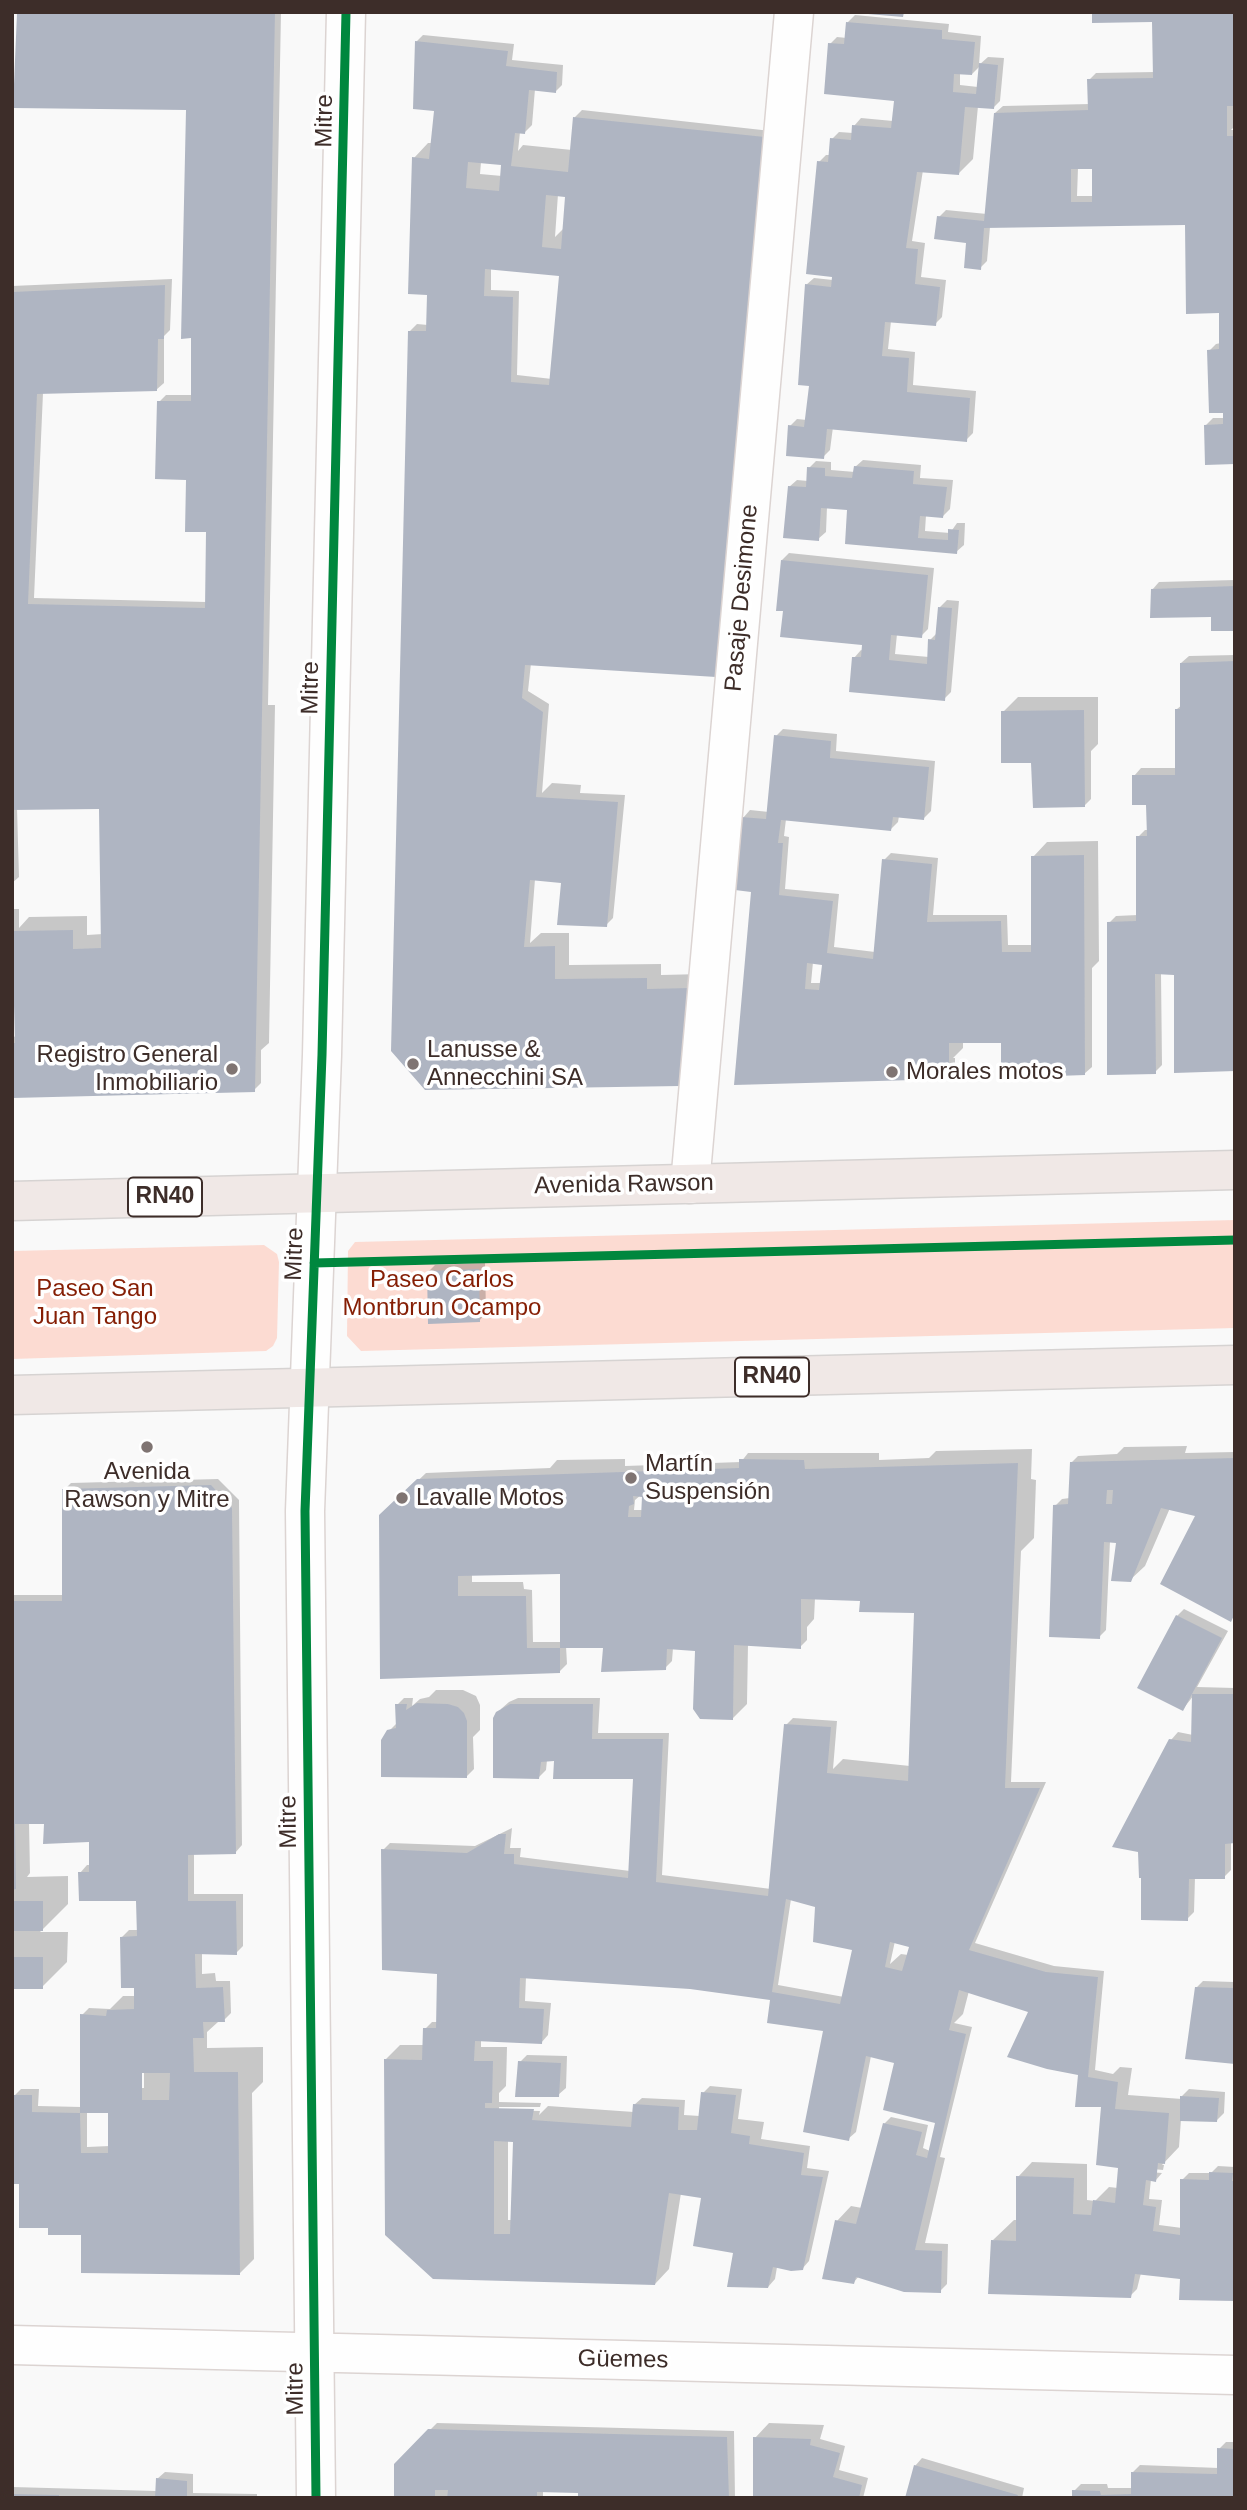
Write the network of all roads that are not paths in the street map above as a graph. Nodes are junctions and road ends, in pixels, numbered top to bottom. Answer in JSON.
{"nodes":[{"id":1,"x":346,"y":12,"type":"edge"},
{"id":2,"x":793,"y":12,"type":"edge"},
{"id":3,"x":1235,"y":1170,"type":"edge"},
{"id":4,"x":691,"y":1184,"type":"junction"},
{"id":5,"x":317,"y":1193,"type":"junction"},
{"id":6,"x":12,"y":1201,"type":"edge"},
{"id":7,"x":1235,"y":1365,"type":"edge"},
{"id":8,"x":310,"y":1388,"type":"junction"},
{"id":9,"x":12,"y":1395,"type":"edge"},
{"id":10,"x":12,"y":2345,"type":"edge"},
{"id":11,"x":315,"y":2353,"type":"junction"},
{"id":12,"x":1235,"y":2375,"type":"edge"},
{"id":13,"x":316,"y":2498,"type":"edge"}],
"edges":[{"from":1,"to":5,"type":"street","name":"Mitre"},
{"from":2,"to":4,"type":"street","name":"Pasaje Desimone"},
{"from":3,"to":4,"type":"main road","name":"Avenida Rawson","number":"RN40"},
{"from":4,"to":5,"type":"main road","name":"Avenida Rawson","number":"RN40"},
{"from":5,"to":6,"type":"main road","name":"Avenida Rawson","number":"RN40"},
{"from":5,"to":8,"type":"street","name":"Mitre"},
{"from":7,"to":8,"type":"main road","number":"RN40"},
{"from":8,"to":9,"type":"main road","number":"RN40"},
{"from":8,"to":11,"type":"street","name":"Mitre"},
{"from":10,"to":11,"type":"street","name":"Güemes"},
{"from":11,"to":12,"type":"street","name":"Güemes"},
{"from":11,"to":13,"type":"street","name":"Mitre"}]}
